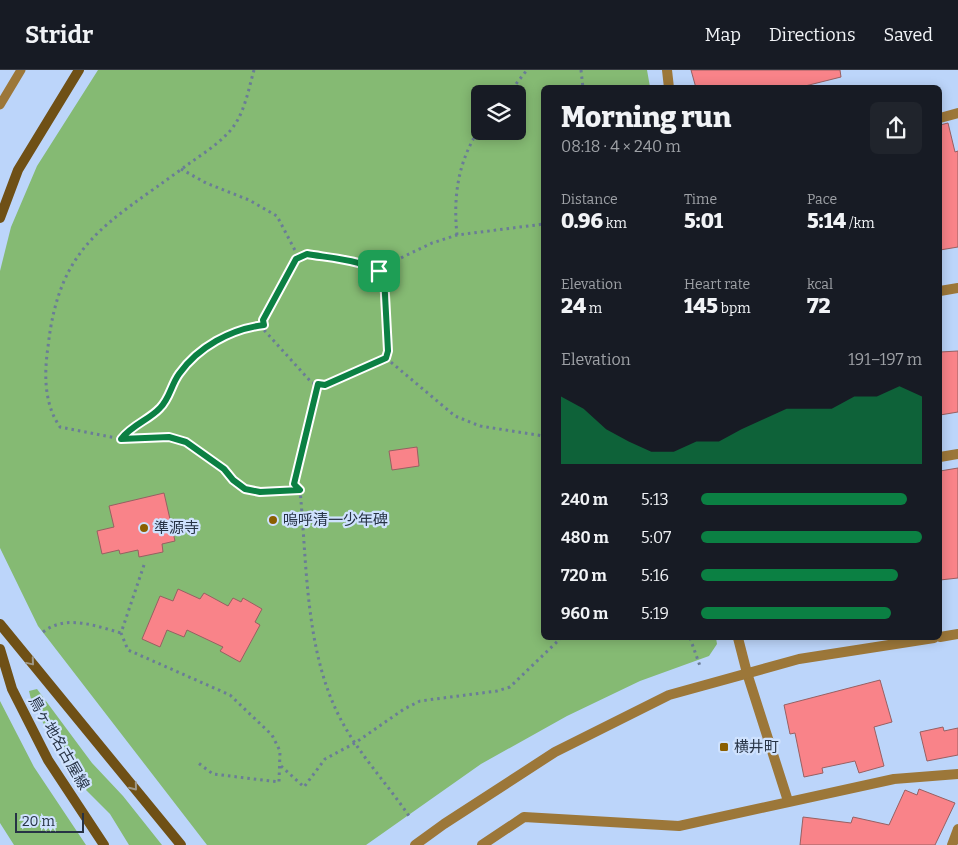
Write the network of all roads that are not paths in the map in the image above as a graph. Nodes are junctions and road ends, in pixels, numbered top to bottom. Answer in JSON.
{"nodes":[{"id":1,"x":21,"y":70,"type":"edge"},
{"id":2,"x":79,"y":70,"type":"edge"},
{"id":3,"x":667,"y":70,"type":"edge"},
{"id":4,"x":669,"y":85,"type":"edge"},
{"id":5,"x":0,"y":105,"type":"edge"},
{"id":6,"x":958,"y":113,"type":"edge"},
{"id":7,"x":942,"y":117,"type":"edge"},
{"id":8,"x":0,"y":218,"type":"edge"},
{"id":9,"x":958,"y":288,"type":"edge"},
{"id":10,"x":942,"y":291,"type":"edge"},
{"id":11,"x":958,"y":454,"type":"edge"},
{"id":12,"x":942,"y":457,"type":"edge"},
{"id":13,"x":0,"y":624,"type":"edge"},
{"id":14,"x":958,"y":634,"type":"edge"},
{"id":15,"x":942,"y":637,"type":"edge"},
{"id":16,"x":739,"y":640,"type":"edge"},
{"id":17,"x":921,"y":640,"type":"edge"},
{"id":18,"x":0,"y":649,"type":"edge"},
{"id":19,"x":747,"y":673,"type":"junction"},
{"id":20,"x":958,"y":774,"type":"edge"},
{"id":21,"x":788,"y":801,"type":"junction"},
{"id":22,"x":958,"y":829,"type":"edge"},
{"id":23,"x":104,"y":845,"type":"edge"},
{"id":24,"x":181,"y":845,"type":"edge"},
{"id":25,"x":415,"y":845,"type":"edge"},
{"id":26,"x":482,"y":845,"type":"edge"},
{"id":27,"x":952,"y":845,"type":"edge"}],
"edges":[{"from":1,"to":5,"type":"lane"},
{"from":2,"to":8,"type":"main road"},
{"from":3,"to":4,"type":"street"},
{"from":6,"to":7,"type":"street"},
{"from":9,"to":10,"type":"street"},
{"from":11,"to":12,"type":"street"},
{"from":13,"to":24,"type":"main road","one_way":true},
{"from":14,"to":15,"type":"street"},
{"from":16,"to":19,"type":"street"},
{"from":17,"to":19,"type":"street"},
{"from":18,"to":23,"type":"main road","name":"鳥ヶ地名古屋線"},
{"from":19,"to":21,"type":"street"},
{"from":19,"to":25,"type":"street"},
{"from":20,"to":21,"type":"street"},
{"from":21,"to":26,"type":"street"},
{"from":22,"to":27,"type":"street"}]}
